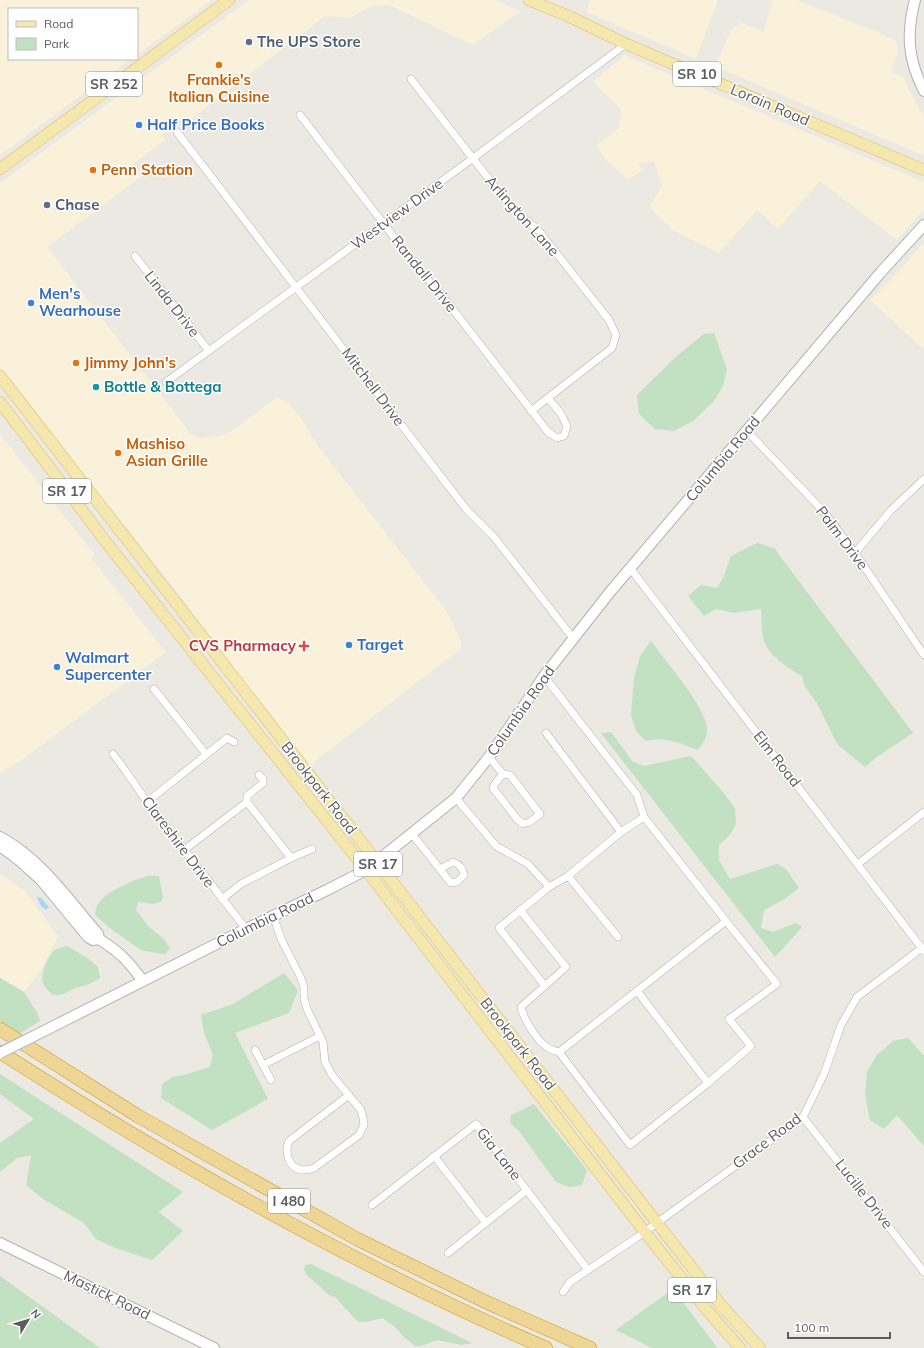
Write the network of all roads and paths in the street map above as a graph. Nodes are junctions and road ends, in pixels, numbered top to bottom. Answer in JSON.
{"nodes":[{"id":1,"x":229,"y":0,"type":"edge"},
{"id":2,"x":529,"y":0,"type":"edge"},
{"id":3,"x":915,"y":0,"type":"edge"},
{"id":4,"x":626,"y":44,"type":"junction"},
{"id":5,"x":411,"y":79,"type":"dead end"},
{"id":6,"x":924,"y":91,"type":"edge"},
{"id":7,"x":300,"y":115,"type":"dead end"},
{"id":8,"x":177,"y":132,"type":"dead end"},
{"id":9,"x":472,"y":159,"type":"junction"},
{"id":10,"x":0,"y":168,"type":"edge"},
{"id":11,"x":924,"y":170,"type":"edge"},
{"id":12,"x":383,"y":224,"type":"junction"},
{"id":13,"x":924,"y":225,"type":"edge"},
{"id":14,"x":135,"y":256,"type":"dead end"},
{"id":15,"x":296,"y":287,"type":"junction"},
{"id":16,"x":209,"y":351,"type":"junction"},
{"id":17,"x":0,"y":376,"type":"edge"},
{"id":18,"x":166,"y":382,"type":"dead end"},
{"id":19,"x":548,"y":398,"type":"junction"},
{"id":20,"x":0,"y":402,"type":"edge"},
{"id":21,"x":531,"y":411,"type":"junction"},
{"id":22,"x":747,"y":431,"type":"junction"},
{"id":23,"x":924,"y":479,"type":"edge"},
{"id":24,"x":855,"y":553,"type":"junction"},
{"id":25,"x":630,"y":568,"type":"junction"},
{"id":26,"x":573,"y":638,"type":"junction"},
{"id":27,"x":924,"y":655,"type":"edge"},
{"id":28,"x":544,"y":676,"type":"junction"},
{"id":29,"x":154,"y":689,"type":"dead end"},
{"id":30,"x":546,"y":733,"type":"dead end"},
{"id":31,"x":234,"y":742,"type":"dead end"},
{"id":32,"x":113,"y":754,"type":"dead end"},
{"id":33,"x":206,"y":754,"type":"junction"},
{"id":34,"x":489,"y":757,"type":"junction"},
{"id":35,"x":503,"y":774,"type":"junction"},
{"id":36,"x":259,"y":775,"type":"dead end"},
{"id":37,"x":456,"y":798,"type":"junction"},
{"id":38,"x":146,"y":802,"type":"junction"},
{"id":39,"x":246,"y":802,"type":"junction"},
{"id":40,"x":924,"y":812,"type":"edge"},
{"id":41,"x":644,"y":817,"type":"junction"},
{"id":42,"x":620,"y":832,"type":"junction"},
{"id":43,"x":412,"y":834,"type":"junction"},
{"id":44,"x":0,"y":836,"type":"edge"},
{"id":45,"x":0,"y":846,"type":"edge"},
{"id":46,"x":312,"y":849,"type":"dead end"},
{"id":47,"x":184,"y":850,"type":"junction"},
{"id":48,"x":291,"y":858,"type":"junction"},
{"id":49,"x":376,"y":862,"type":"junction"},
{"id":50,"x":858,"y":864,"type":"junction"},
{"id":51,"x":440,"y":869,"type":"dead end"},
{"id":52,"x":366,"y":870,"type":"junction"},
{"id":53,"x":568,"y":876,"type":"junction"},
{"id":54,"x":548,"y":887,"type":"junction"},
{"id":55,"x":222,"y":899,"type":"junction"},
{"id":56,"x":520,"y":910,"type":"junction"},
{"id":57,"x":273,"y":916,"type":"junction"},
{"id":58,"x":726,"y":922,"type":"junction"},
{"id":59,"x":246,"y":929,"type":"junction"},
{"id":60,"x":618,"y":937,"type":"dead end"},
{"id":61,"x":99,"y":939,"type":"junction"},
{"id":62,"x":923,"y":949,"type":"edge"},
{"id":63,"x":143,"y":981,"type":"junction"},
{"id":64,"x":546,"y":986,"type":"junction"},
{"id":65,"x":637,"y":991,"type":"junction"},
{"id":66,"x":0,"y":1029,"type":"edge"},
{"id":67,"x":320,"y":1036,"type":"junction"},
{"id":68,"x":255,"y":1050,"type":"dead end"},
{"id":69,"x":559,"y":1052,"type":"junction"},
{"id":70,"x":0,"y":1053,"type":"edge"},
{"id":71,"x":263,"y":1065,"type":"junction"},
{"id":72,"x":271,"y":1080,"type":"dead end"},
{"id":73,"x":708,"y":1082,"type":"junction"},
{"id":74,"x":349,"y":1095,"type":"junction"},
{"id":75,"x":803,"y":1117,"type":"junction"},
{"id":76,"x":434,"y":1156,"type":"junction"},
{"id":77,"x":527,"y":1190,"type":"junction"},
{"id":78,"x":372,"y":1205,"type":"dead end"},
{"id":79,"x":656,"y":1222,"type":"junction"},
{"id":80,"x":486,"y":1223,"type":"junction"},
{"id":81,"x":644,"y":1232,"type":"junction"},
{"id":82,"x":0,"y":1242,"type":"edge"},
{"id":83,"x":448,"y":1253,"type":"dead end"},
{"id":84,"x":588,"y":1270,"type":"junction"},
{"id":85,"x":924,"y":1272,"type":"edge"},
{"id":86,"x":563,"y":1292,"type":"dead end"},
{"id":87,"x":214,"y":1348,"type":"edge"},
{"id":88,"x":546,"y":1348,"type":"edge"},
{"id":89,"x":590,"y":1348,"type":"edge"},
{"id":90,"x":740,"y":1348,"type":"edge"},
{"id":91,"x":760,"y":1348,"type":"edge"}],
"edges":[{"from":1,"to":10,"type":"main road","number":"SR 252"},
{"from":2,"to":4,"type":"main road","name":"Lorain Road","number":"SR 10"},
{"from":3,"to":6,"type":"street"},
{"from":4,"to":9,"type":"street","name":"Westview Drive"},
{"from":4,"to":11,"type":"main road","name":"Lorain Road","number":"SR 10"},
{"from":5,"to":9,"type":"street","name":"Arlington Lane"},
{"from":7,"to":12,"type":"street","name":"Randall Drive"},
{"from":8,"to":15,"type":"street","name":"Mitchell Drive"},
{"from":9,"to":12,"type":"street","name":"Westview Drive"},
{"from":9,"to":19,"type":"street","name":"Arlington Lane"},
{"from":12,"to":15,"type":"street","name":"Westview Drive"},
{"from":12,"to":21,"type":"street","name":"Randall Drive"},
{"from":13,"to":22,"type":"street","name":"Columbia Road"},
{"from":14,"to":16,"type":"street","name":"Linda Drive"},
{"from":15,"to":16,"type":"street","name":"Westview Drive"},
{"from":15,"to":26,"type":"street","name":"Mitchell Drive"},
{"from":16,"to":18,"type":"street","name":"Westview Drive"},
{"from":17,"to":49,"type":"main road","name":"Brookpark Road","number":"SR 17"},
{"from":19,"to":21,"type":"street"},
{"from":19,"to":21,"type":"street","name":"Randall Drive"},
{"from":20,"to":52,"type":"main road","name":"Brookpark Road","number":"SR 17"},
{"from":22,"to":24,"type":"street","name":"Palm Drive"},
{"from":22,"to":25,"type":"street","name":"Columbia Road"},
{"from":23,"to":24,"type":"street"},
{"from":24,"to":27,"type":"street","name":"Palm Drive"},
{"from":25,"to":26,"type":"street","name":"Columbia Road"},
{"from":25,"to":50,"type":"street","name":"Elm Road"},
{"from":26,"to":28,"type":"street","name":"Columbia Road"},
{"from":28,"to":34,"type":"street","name":"Columbia Road"},
{"from":28,"to":41,"type":"street"},
{"from":29,"to":33,"type":"street"},
{"from":30,"to":42,"type":"street"},
{"from":31,"to":33,"type":"street"},
{"from":32,"to":38,"type":"street","name":"Clareshire Drive"},
{"from":33,"to":38,"type":"street"},
{"from":34,"to":35,"type":"street"},
{"from":34,"to":37,"type":"street","name":"Columbia Road"},
{"from":35,"to":35,"type":"street"},
{"from":36,"to":39,"type":"street"},
{"from":37,"to":43,"type":"street","name":"Columbia Road"},
{"from":37,"to":54,"type":"street"},
{"from":38,"to":47,"type":"street","name":"Clareshire Drive"},
{"from":39,"to":47,"type":"street"},
{"from":39,"to":48,"type":"street"},
{"from":40,"to":50,"type":"street"},
{"from":41,"to":42,"type":"street"},
{"from":41,"to":58,"type":"street"},
{"from":42,"to":53,"type":"street"},
{"from":43,"to":49,"type":"street","name":"Columbia Road"},
{"from":43,"to":51,"type":"street"},
{"from":44,"to":61,"type":"street"},
{"from":45,"to":61,"type":"street"},
{"from":46,"to":48,"type":"street"},
{"from":47,"to":55,"type":"street","name":"Clareshire Drive"},
{"from":48,"to":55,"type":"street"},
{"from":49,"to":52,"type":"street","name":"Columbia Road"},
{"from":49,"to":79,"type":"main road","name":"Brookpark Road","number":"SR 17"},
{"from":50,"to":62,"type":"street","name":"Elm Road"},
{"from":52,"to":57,"type":"street","name":"Columbia Road"},
{"from":52,"to":81,"type":"main road","name":"Brookpark Road","number":"SR 17"},
{"from":53,"to":54,"type":"street"},
{"from":53,"to":60,"type":"street"},
{"from":54,"to":56,"type":"street"},
{"from":55,"to":59,"type":"street","name":"Clareshire Drive"},
{"from":56,"to":64,"type":"street"},
{"from":56,"to":64,"type":"street"},
{"from":57,"to":59,"type":"street","name":"Columbia Road"},
{"from":57,"to":67,"type":"street"},
{"from":58,"to":65,"type":"street"},
{"from":58,"to":73,"type":"street"},
{"from":59,"to":63,"type":"street","name":"Columbia Road"},
{"from":61,"to":63,"type":"street"},
{"from":62,"to":75,"type":"street","name":"Grace Road"},
{"from":63,"to":70,"type":"street","name":"Columbia Road","bridge":true},
{"from":64,"to":69,"type":"street"},
{"from":65,"to":69,"type":"street"},
{"from":65,"to":73,"type":"street"},
{"from":66,"to":89,"type":"highway","number":"I 480"},
{"from":67,"to":71,"type":"street"},
{"from":67,"to":74,"type":"street"},
{"from":68,"to":71,"type":"street"},
{"from":69,"to":73,"type":"street"},
{"from":70,"to":88,"type":"highway","number":"I 480"},
{"from":71,"to":72,"type":"street"},
{"from":74,"to":74,"type":"street"},
{"from":75,"to":79,"type":"street","name":"Grace Road"},
{"from":75,"to":85,"type":"street","name":"Lucille Drive"},
{"from":76,"to":77,"type":"street","name":"Gia Lane"},
{"from":76,"to":78,"type":"street","name":"Gia Lane"},
{"from":76,"to":80,"type":"street"},
{"from":77,"to":80,"type":"street"},
{"from":77,"to":84,"type":"street","name":"Gia Lane"},
{"from":79,"to":81,"type":"street","name":"Grace Road"},
{"from":79,"to":91,"type":"main road","name":"Brookpark Road","number":"SR 17"},
{"from":80,"to":83,"type":"street"},
{"from":81,"to":84,"type":"street","name":"Grace Road"},
{"from":81,"to":90,"type":"main road","name":"Brookpark Road","number":"SR 17"},
{"from":82,"to":87,"type":"street","name":"Mastick Road"},
{"from":84,"to":86,"type":"street","name":"Grace Road"}]}
